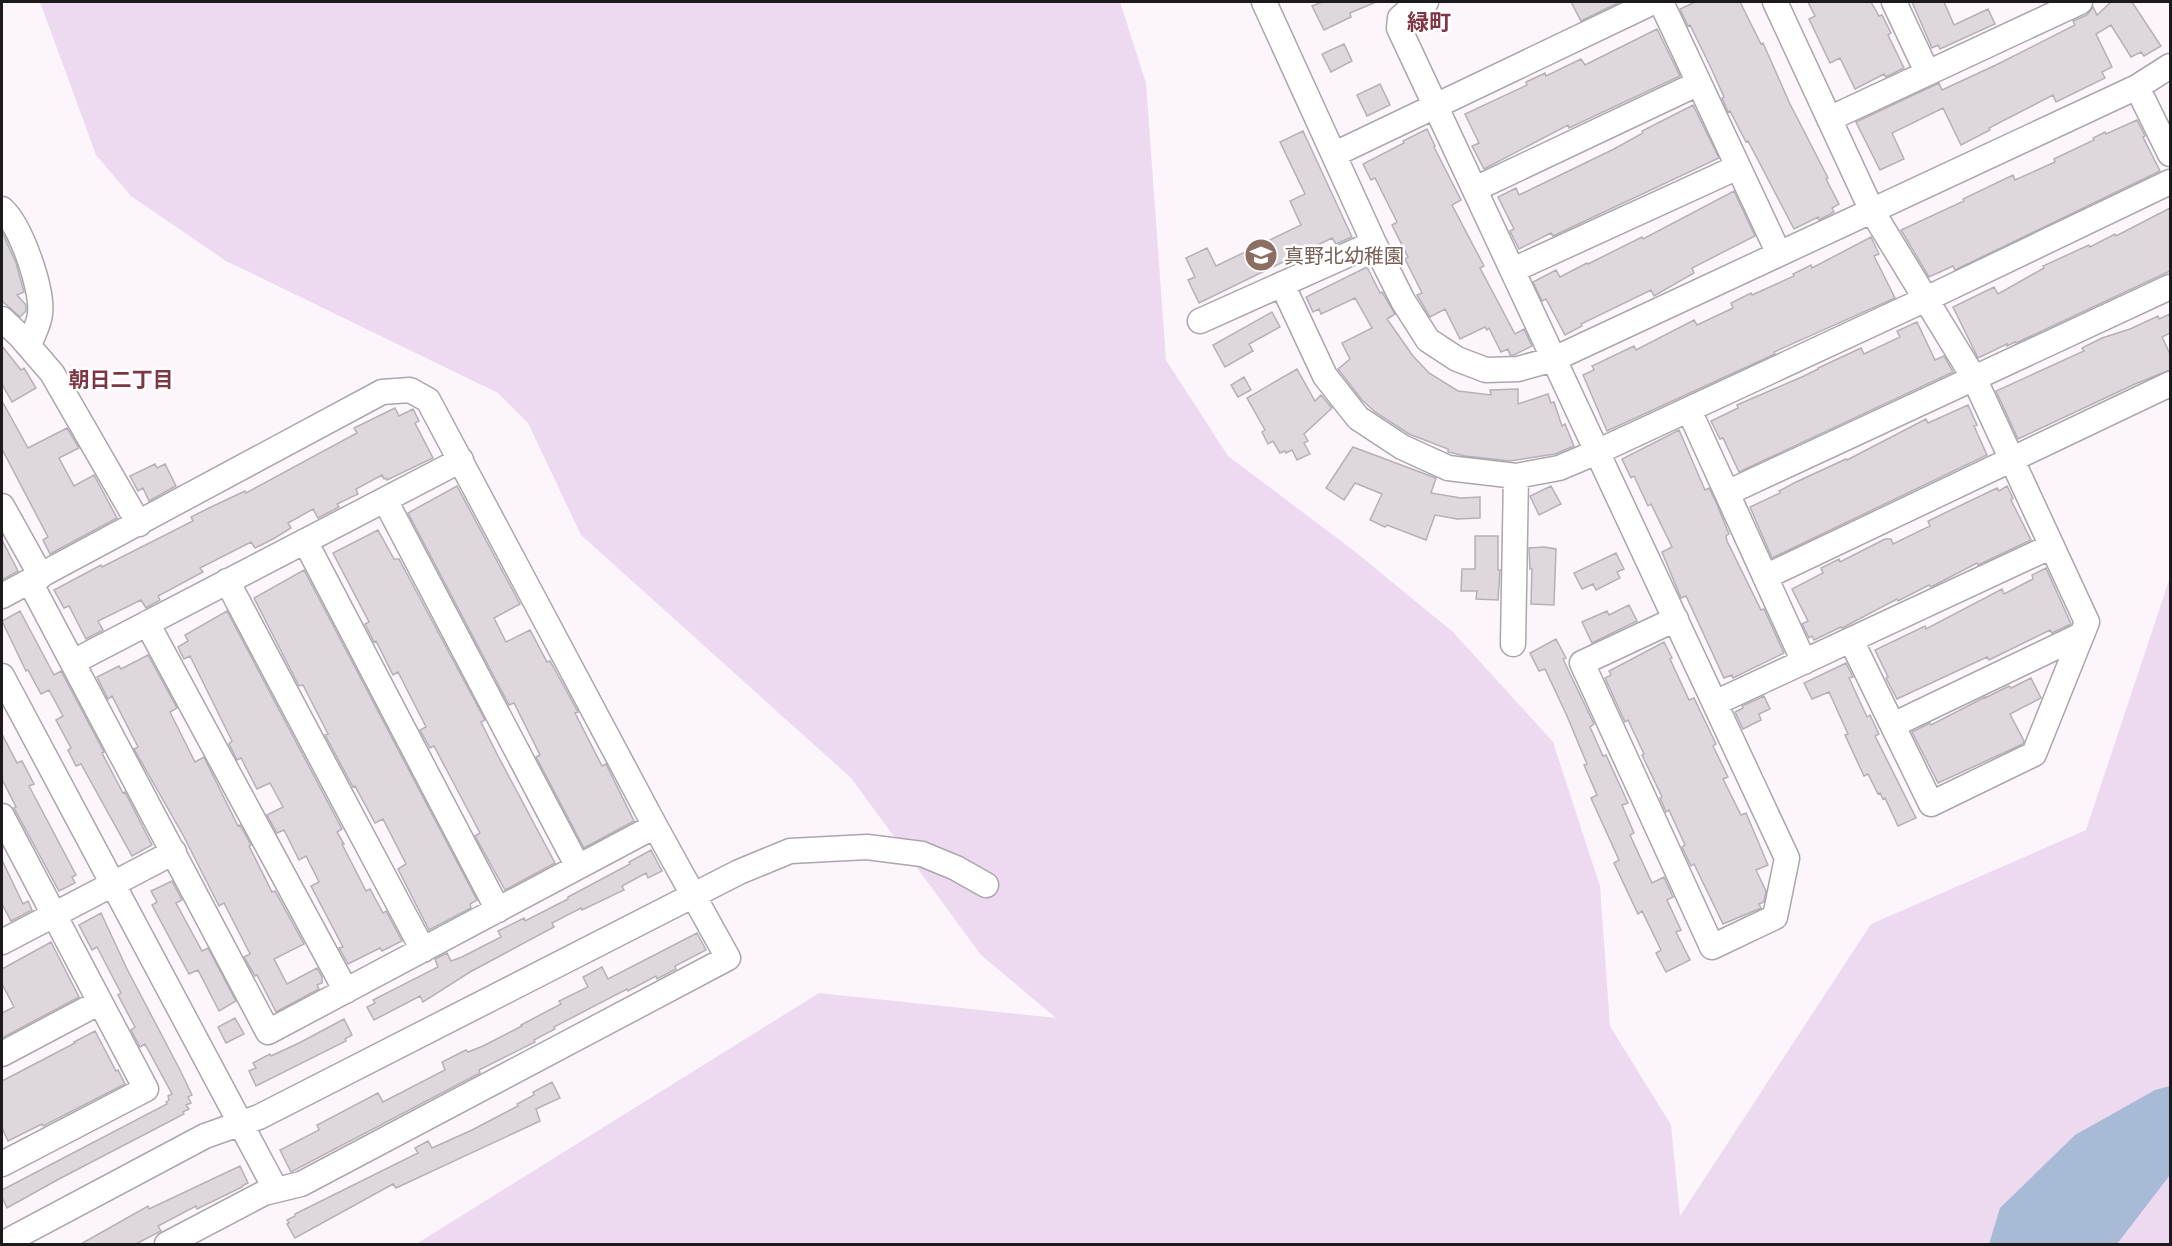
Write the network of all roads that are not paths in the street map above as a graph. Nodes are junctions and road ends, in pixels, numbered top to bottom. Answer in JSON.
{"nodes":[{"id":1,"x":1264,"y":2,"type":"edge"},
{"id":2,"x":1426,"y":2,"type":"edge"},
{"id":3,"x":1653,"y":2,"type":"edge"},
{"id":4,"x":1661,"y":2,"type":"edge"},
{"id":5,"x":1775,"y":2,"type":"edge"},
{"id":6,"x":1894,"y":2,"type":"edge"},
{"id":7,"x":2080,"y":2,"type":"edge"},
{"id":8,"x":2170,"y":66,"type":"edge"},
{"id":9,"x":1927,"y":72,"type":"junction"},
{"id":10,"x":1699,"y":83,"type":"junction"},
{"id":11,"x":2137,"y":87,"type":"junction"},
{"id":12,"x":1436,"y":106,"type":"junction"},
{"id":13,"x":1829,"y":118,"type":"junction"},
{"id":14,"x":1335,"y":154,"type":"junction"},
{"id":15,"x":2170,"y":154,"type":"edge"},
{"id":16,"x":1738,"y":167,"type":"junction"},
{"id":17,"x":2170,"y":182,"type":"edge"},
{"id":18,"x":1475,"y":189,"type":"junction"},
{"id":19,"x":2,"y":209,"type":"edge"},
{"id":20,"x":1872,"y":210,"type":"junction"},
{"id":21,"x":1374,"y":243,"type":"junction"},
{"id":22,"x":1779,"y":254,"type":"junction"},
{"id":23,"x":1513,"y":270,"type":"junction"},
{"id":24,"x":1282,"y":284,"type":"junction"},
{"id":25,"x":2170,"y":287,"type":"edge"},
{"id":26,"x":1926,"y":299,"type":"junction"},
{"id":27,"x":2,"y":319,"type":"edge"},
{"id":28,"x":1200,"y":321,"type":"dead end"},
{"id":29,"x":29,"y":346,"type":"junction"},
{"id":30,"x":1554,"y":359,"type":"junction"},
{"id":31,"x":1974,"y":378,"type":"junction"},
{"id":32,"x":2170,"y":384,"type":"edge"},
{"id":33,"x":1689,"y":410,"type":"junction"},
{"id":34,"x":1597,"y":452,"type":"junction"},
{"id":35,"x":461,"y":460,"type":"junction"},
{"id":36,"x":2011,"y":460,"type":"junction"},
{"id":37,"x":1516,"y":476,"type":"junction"},
{"id":38,"x":1727,"y":493,"type":"junction"},
{"id":39,"x":385,"y":500,"type":"junction"},
{"id":40,"x":2,"y":506,"type":"edge"},
{"id":41,"x":139,"y":524,"type":"junction"},
{"id":42,"x":305,"y":541,"type":"junction"},
{"id":43,"x":2052,"y":546,"type":"junction"},
{"id":44,"x":1765,"y":577,"type":"junction"},
{"id":45,"x":36,"y":579,"type":"junction"},
{"id":46,"x":227,"y":581,"type":"junction"},
{"id":47,"x":2,"y":596,"type":"edge"},
{"id":48,"x":1676,"y":620,"type":"junction"},
{"id":49,"x":147,"y":623,"type":"junction"},
{"id":50,"x":2084,"y":628,"type":"junction"},
{"id":51,"x":1851,"y":640,"type":"junction"},
{"id":52,"x":1514,"y":644,"type":"dead end"},
{"id":53,"x":73,"y":662,"type":"junction"},
{"id":54,"x":1804,"y":662,"type":"junction"},
{"id":55,"x":2,"y":675,"type":"edge"},
{"id":56,"x":1714,"y":703,"type":"junction"},
{"id":57,"x":1893,"y":725,"type":"junction"},
{"id":58,"x":4,"y":825,"type":"edge"},
{"id":59,"x":655,"y":826,"type":"junction"},
{"id":60,"x":174,"y":852,"type":"junction"},
{"id":61,"x":578,"y":867,"type":"junction"},
{"id":62,"x":113,"y":882,"type":"junction"},
{"id":63,"x":986,"y":885,"type":"dead end"},
{"id":64,"x":694,"y":895,"type":"junction"},
{"id":65,"x":498,"y":910,"type":"junction"},
{"id":66,"x":53,"y":914,"type":"junction"},
{"id":67,"x":2,"y":942,"type":"edge"},
{"id":68,"x":423,"y":950,"type":"junction"},
{"id":69,"x":346,"y":991,"type":"junction"},
{"id":70,"x":100,"y":1002,"type":"junction"},
{"id":71,"x":2,"y":1054,"type":"edge"},
{"id":72,"x":240,"y":1123,"type":"junction"},
{"id":73,"x":2,"y":1164,"type":"edge"},
{"id":74,"x":276,"y":1190,"type":"junction"},
{"id":75,"x":2,"y":1244,"type":"edge"},
{"id":76,"x":167,"y":1245,"type":"edge"}],
"edges":[{"from":1,"to":14,"type":"street"},
{"from":2,"to":12,"type":"street"},
{"from":3,"to":12,"type":"street"},
{"from":4,"to":10,"type":"street"},
{"from":5,"to":13,"type":"street"},
{"from":6,"to":9,"type":"street"},
{"from":7,"to":9,"type":"street"},
{"from":8,"to":11,"type":"street"},
{"from":9,"to":13,"type":"street"},
{"from":10,"to":16,"type":"street"},
{"from":10,"to":18,"type":"street"},
{"from":11,"to":15,"type":"street"},
{"from":11,"to":20,"type":"street"},
{"from":12,"to":14,"type":"street"},
{"from":12,"to":18,"type":"street"},
{"from":13,"to":20,"type":"street"},
{"from":14,"to":21,"type":"street"},
{"from":16,"to":22,"type":"street"},
{"from":16,"to":23,"type":"street"},
{"from":17,"to":26,"type":"street"},
{"from":18,"to":23,"type":"street"},
{"from":19,"to":29,"type":"street"},
{"from":20,"to":22,"type":"street"},
{"from":20,"to":26,"type":"street"},
{"from":21,"to":24,"type":"street"},
{"from":21,"to":30,"type":"street"},
{"from":22,"to":30,"type":"street"},
{"from":23,"to":30,"type":"street"},
{"from":24,"to":28,"type":"street"},
{"from":24,"to":37,"type":"street"},
{"from":25,"to":31,"type":"street"},
{"from":26,"to":31,"type":"street"},
{"from":26,"to":33,"type":"street"},
{"from":27,"to":29,"type":"street"},
{"from":29,"to":41,"type":"street"},
{"from":30,"to":34,"type":"street"},
{"from":31,"to":36,"type":"street"},
{"from":31,"to":38,"type":"street"},
{"from":32,"to":36,"type":"street"},
{"from":33,"to":34,"type":"street"},
{"from":33,"to":38,"type":"street"},
{"from":34,"to":37,"type":"street"},
{"from":34,"to":48,"type":"street"},
{"from":35,"to":39,"type":"street"},
{"from":35,"to":41,"type":"street"},
{"from":35,"to":59,"type":"street"},
{"from":36,"to":43,"type":"street"},
{"from":36,"to":44,"type":"street"},
{"from":37,"to":52,"type":"street"},
{"from":38,"to":44,"type":"street"},
{"from":39,"to":42,"type":"street"},
{"from":39,"to":61,"type":"street"},
{"from":40,"to":45,"type":"street"},
{"from":41,"to":45,"type":"street"},
{"from":42,"to":46,"type":"street"},
{"from":42,"to":65,"type":"street"},
{"from":43,"to":50,"type":"street"},
{"from":43,"to":51,"type":"street"},
{"from":44,"to":54,"type":"street"},
{"from":45,"to":47,"type":"street"},
{"from":45,"to":53,"type":"street"},
{"from":46,"to":49,"type":"street"},
{"from":46,"to":68,"type":"street"},
{"from":48,"to":56,"type":"street"},
{"from":48,"to":56,"type":"street"},
{"from":49,"to":53,"type":"street"},
{"from":49,"to":69,"type":"street"},
{"from":50,"to":57,"type":"street"},
{"from":50,"to":57,"type":"street"},
{"from":51,"to":54,"type":"street"},
{"from":51,"to":57,"type":"street"},
{"from":53,"to":60,"type":"street"},
{"from":54,"to":56,"type":"street"},
{"from":55,"to":62,"type":"street"},
{"from":58,"to":66,"type":"street"},
{"from":59,"to":61,"type":"street"},
{"from":59,"to":64,"type":"street"},
{"from":60,"to":62,"type":"street"},
{"from":60,"to":69,"type":"street"},
{"from":61,"to":65,"type":"street"},
{"from":62,"to":66,"type":"street"},
{"from":62,"to":72,"type":"street"},
{"from":63,"to":64,"type":"street"},
{"from":64,"to":72,"type":"street"},
{"from":64,"to":74,"type":"street"},
{"from":65,"to":68,"type":"street"},
{"from":66,"to":67,"type":"street"},
{"from":66,"to":70,"type":"street"},
{"from":68,"to":69,"type":"street"},
{"from":70,"to":71,"type":"street"},
{"from":70,"to":73,"type":"street"},
{"from":72,"to":74,"type":"street"},
{"from":72,"to":75,"type":"street"},
{"from":74,"to":76,"type":"street"}]}
